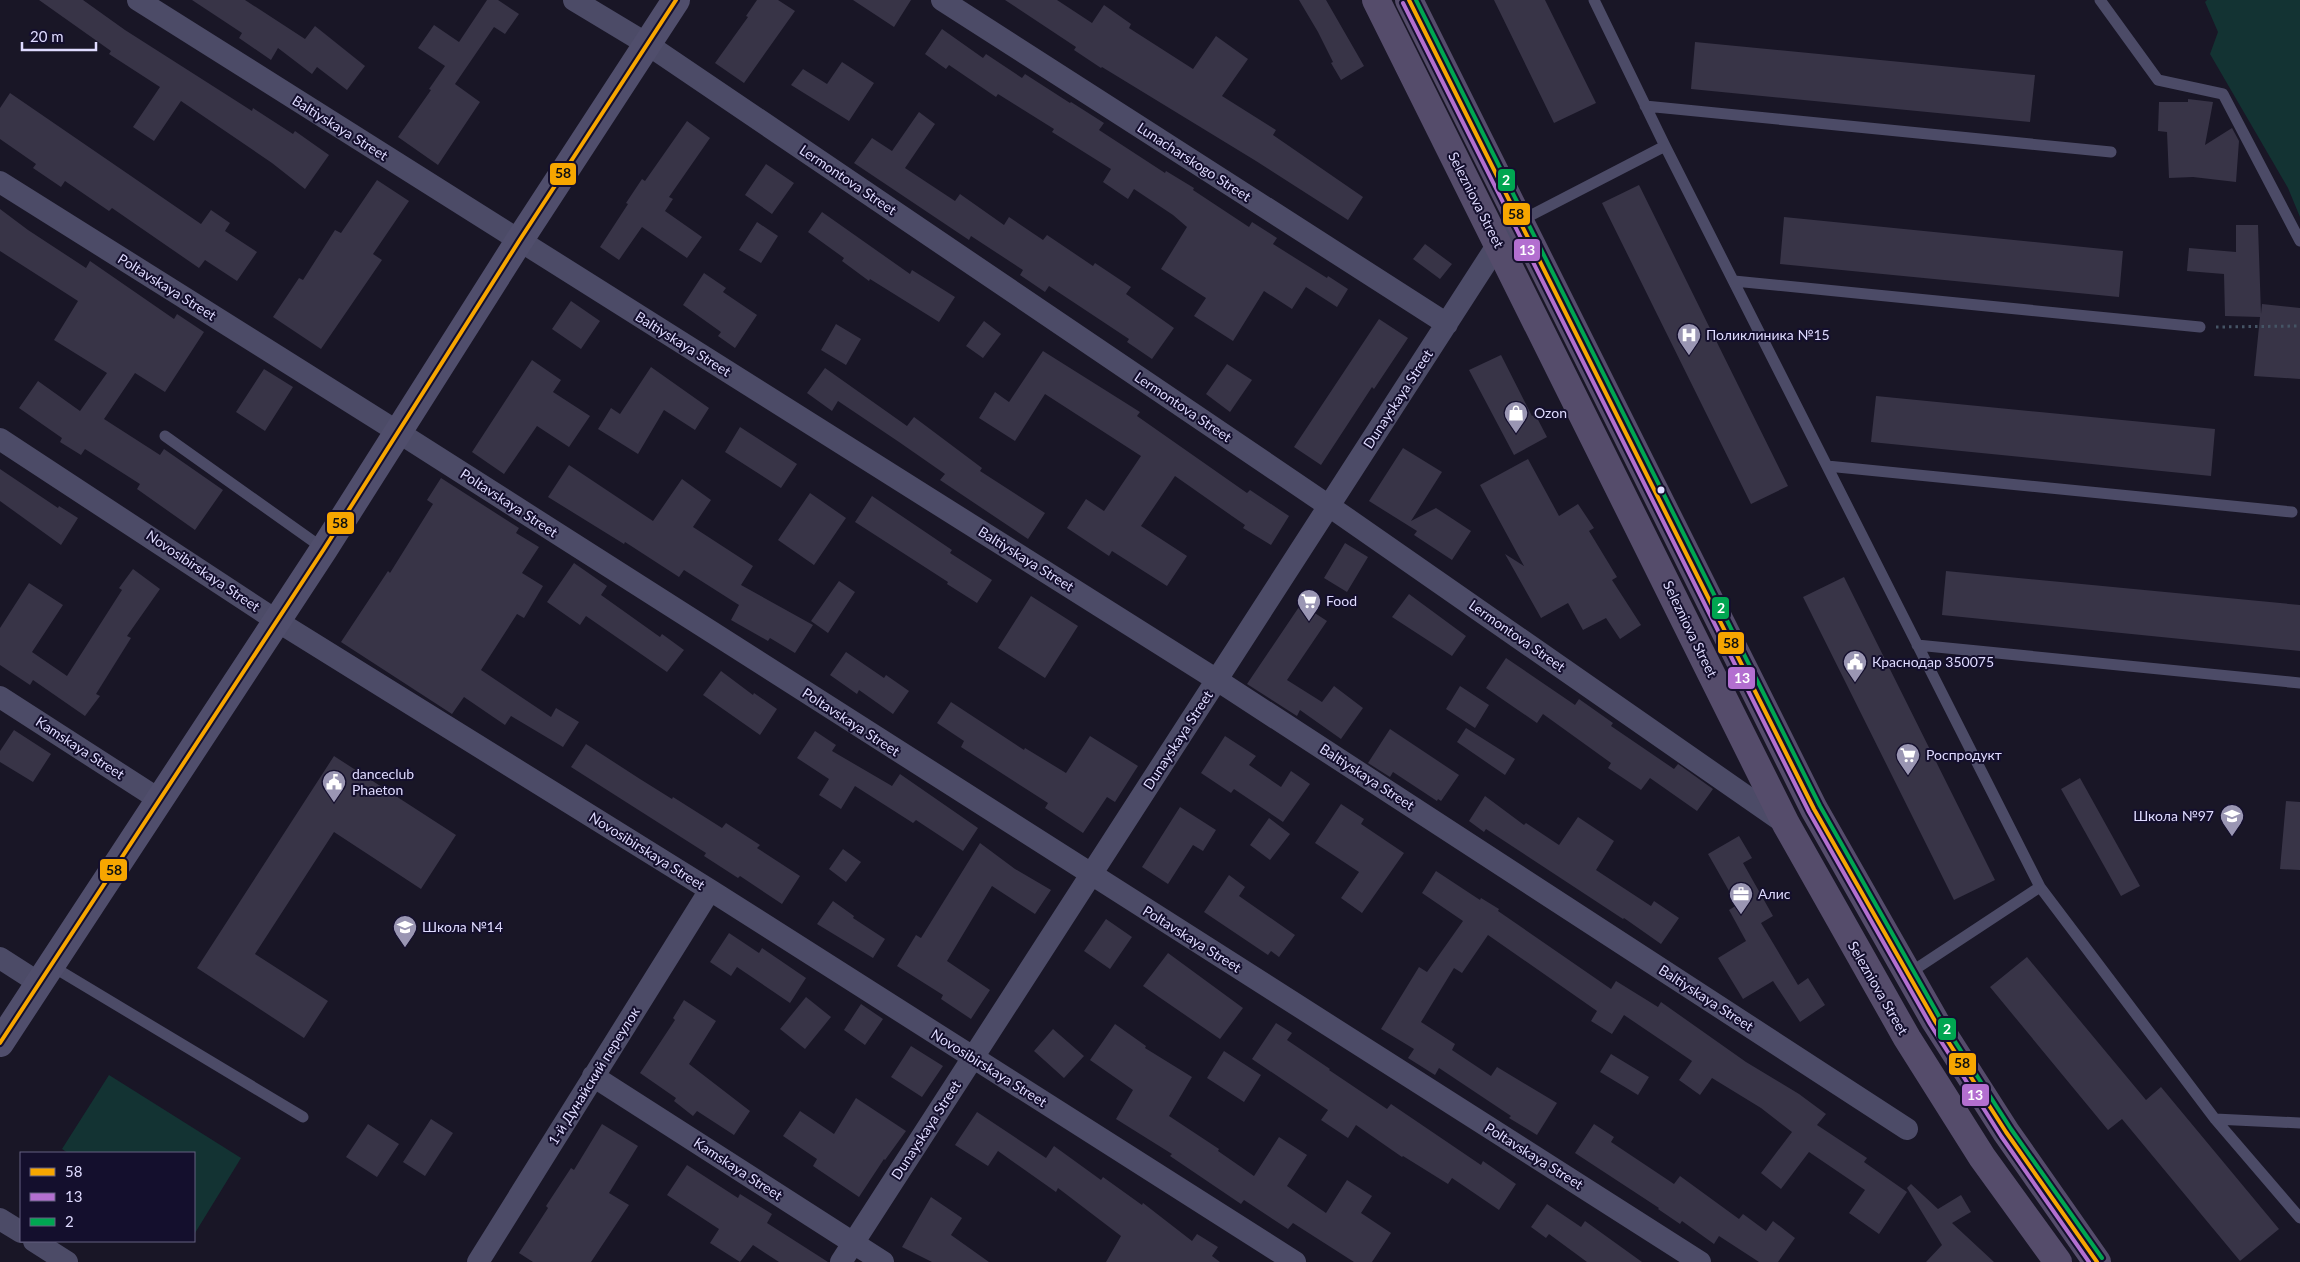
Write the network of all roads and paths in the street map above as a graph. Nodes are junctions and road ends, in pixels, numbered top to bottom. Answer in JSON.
{"nodes":[{"id":1,"x":138,"y":0,"type":"edge"},
{"id":2,"x":574,"y":0,"type":"edge"},
{"id":3,"x":676,"y":0,"type":"edge"},
{"id":4,"x":942,"y":0,"type":"edge"},
{"id":5,"x":1376,"y":0,"type":"edge"},
{"id":6,"x":1409,"y":0,"type":"edge"},
{"id":7,"x":1594,"y":0,"type":"edge"},
{"id":8,"x":2100,"y":0,"type":"edge"},
{"id":9,"x":647,"y":44,"type":"junction"},
{"id":10,"x":1645,"y":106,"type":"junction"},
{"id":11,"x":1665,"y":146,"type":"junction"},
{"id":12,"x":2111,"y":152,"type":"dead end"},
{"id":13,"x":0,"y":182,"type":"edge"},
{"id":14,"x":1520,"y":220,"type":"junction"},
{"id":15,"x":519,"y":241,"type":"junction"},
{"id":16,"x":2300,"y":241,"type":"edge"},
{"id":17,"x":1498,"y":244,"type":"junction"},
{"id":18,"x":1734,"y":281,"type":"junction"},
{"id":19,"x":1446,"y":324,"type":"junction"},
{"id":20,"x":2300,"y":326,"type":"edge"},
{"id":21,"x":2200,"y":327,"type":"joint"},
{"id":22,"x":398,"y":432,"type":"junction"},
{"id":23,"x":165,"y":436,"type":"dead end"},
{"id":24,"x":0,"y":438,"type":"edge"},
{"id":25,"x":1827,"y":466,"type":"junction"},
{"id":26,"x":1329,"y":506,"type":"junction"},
{"id":27,"x":2292,"y":512,"type":"dead end"},
{"id":28,"x":324,"y":549,"type":"junction"},
{"id":29,"x":277,"y":621,"type":"junction"},
{"id":30,"x":1918,"y":645,"type":"junction"},
{"id":31,"x":1217,"y":680,"type":"junction"},
{"id":32,"x":2300,"y":683,"type":"edge"},
{"id":33,"x":0,"y":697,"type":"edge"},
{"id":34,"x":160,"y":800,"type":"junction"},
{"id":35,"x":1786,"y":824,"type":"junction"},
{"id":36,"x":1091,"y":875,"type":"junction"},
{"id":37,"x":2040,"y":887,"type":"junction"},
{"id":38,"x":710,"y":890,"type":"junction"},
{"id":39,"x":0,"y":958,"type":"edge"},
{"id":40,"x":44,"y":974,"type":"junction"},
{"id":41,"x":1908,"y":974,"type":"junction"},
{"id":42,"x":0,"y":1043,"type":"edge"},
{"id":43,"x":973,"y":1058,"type":"junction"},
{"id":44,"x":593,"y":1076,"type":"junction"},
{"id":45,"x":303,"y":1117,"type":"dead end"},
{"id":46,"x":2215,"y":1120,"type":"junction"},
{"id":47,"x":2300,"y":1123,"type":"edge"},
{"id":48,"x":1907,"y":1129,"type":"dead end"},
{"id":49,"x":2300,"y":1218,"type":"edge"},
{"id":50,"x":0,"y":1219,"type":"edge"},
{"id":51,"x":20,"y":1231,"type":"edge"},
{"id":52,"x":36,"y":1242,"type":"edge"},
{"id":53,"x":854,"y":1243,"type":"junction"},
{"id":54,"x":67,"y":1262,"type":"edge"},
{"id":55,"x":478,"y":1262,"type":"edge"},
{"id":56,"x":841,"y":1262,"type":"edge"},
{"id":57,"x":883,"y":1262,"type":"edge"},
{"id":58,"x":1295,"y":1262,"type":"edge"},
{"id":59,"x":1700,"y":1262,"type":"edge"},
{"id":60,"x":2058,"y":1262,"type":"edge"},
{"id":61,"x":2097,"y":1262,"type":"edge"}],
"edges":[{"from":1,"to":15,"type":"street","name":"Baltiyskaya Street"},
{"from":2,"to":9,"type":"street","name":"Lermontova Street"},
{"from":3,"to":9,"type":"street"},
{"from":4,"to":19,"type":"street","name":"Lunacharskogo Street"},
{"from":5,"to":17,"type":"main road","name":"Selezniova Street"},
{"from":6,"to":14,"type":"main road"},
{"from":7,"to":10,"type":"lane"},
{"from":8,"to":16,"type":"lane"},
{"from":9,"to":15,"type":"street"},
{"from":9,"to":26,"type":"street","name":"Lermontova Street"},
{"from":10,"to":11,"type":"lane"},
{"from":10,"to":12,"type":"lane"},
{"from":11,"to":14,"type":"lane"},
{"from":11,"to":18,"type":"lane"},
{"from":13,"to":22,"type":"street","name":"Poltavskaya Street"},
{"from":14,"to":17,"type":"street","name":"Dunayskaya Street"},
{"from":14,"to":41,"type":"main road"},
{"from":15,"to":22,"type":"street"},
{"from":15,"to":31,"type":"street","name":"Baltiyskaya Street"},
{"from":17,"to":19,"type":"street","name":"Dunayskaya Street"},
{"from":17,"to":35,"type":"main road","name":"Selezniova Street"},
{"from":18,"to":21,"type":"lane"},
{"from":18,"to":25,"type":"lane"},
{"from":19,"to":26,"type":"street","name":"Dunayskaya Street"},
{"from":20,"to":21,"type":"path"},
{"from":22,"to":28,"type":"street"},
{"from":22,"to":36,"type":"street","name":"Poltavskaya Street"},
{"from":23,"to":28,"type":"lane"},
{"from":24,"to":29,"type":"street","name":"Novosibirskaya Street"},
{"from":25,"to":27,"type":"lane"},
{"from":25,"to":30,"type":"lane"},
{"from":26,"to":31,"type":"street","name":"Dunayskaya Street"},
{"from":26,"to":35,"type":"street","name":"Lermontova Street"},
{"from":28,"to":29,"type":"street"},
{"from":29,"to":34,"type":"street"},
{"from":29,"to":38,"type":"street","name":"Novosibirskaya Street"},
{"from":30,"to":32,"type":"lane"},
{"from":30,"to":37,"type":"lane"},
{"from":31,"to":36,"type":"street","name":"Dunayskaya Street"},
{"from":31,"to":48,"type":"street","name":"Baltiyskaya Street"},
{"from":33,"to":34,"type":"street","name":"Kamskaya Street"},
{"from":34,"to":40,"type":"street"},
{"from":35,"to":60,"type":"main road","name":"Selezniova Street"},
{"from":36,"to":43,"type":"street","name":"Dunayskaya Street"},
{"from":36,"to":59,"type":"street","name":"Poltavskaya Street"},
{"from":37,"to":41,"type":"lane"},
{"from":37,"to":46,"type":"lane"},
{"from":38,"to":43,"type":"street","name":"Novosibirskaya Street"},
{"from":38,"to":44,"type":"street","name":"1-й Дунайский переулок"},
{"from":39,"to":40,"type":"street"},
{"from":40,"to":42,"type":"street"},
{"from":40,"to":45,"type":"lane"},
{"from":41,"to":61,"type":"main road"},
{"from":43,"to":53,"type":"street","name":"Dunayskaya Street"},
{"from":43,"to":58,"type":"street","name":"Novosibirskaya Street"},
{"from":44,"to":53,"type":"street","name":"Kamskaya Street"},
{"from":44,"to":55,"type":"street","name":"1-й Дунайский переулок"},
{"from":46,"to":47,"type":"lane"},
{"from":46,"to":49,"type":"lane"},
{"from":50,"to":51,"type":"street"},
{"from":52,"to":54,"type":"street"},
{"from":53,"to":56,"type":"street","name":"Dunayskaya Street"},
{"from":53,"to":57,"type":"street","name":"Kamskaya Street"}]}
